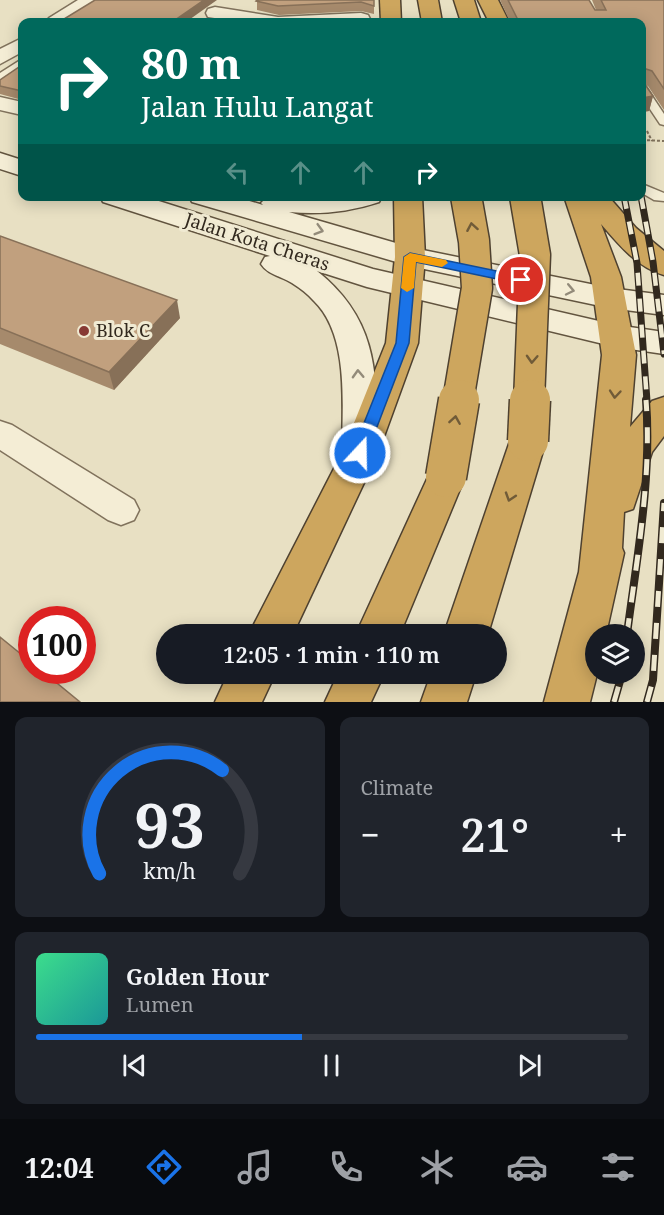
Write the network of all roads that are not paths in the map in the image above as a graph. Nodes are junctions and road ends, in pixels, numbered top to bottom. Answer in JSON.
{"nodes":[{"id":1,"x":91,"y":0,"type":"edge"},
{"id":2,"x":232,"y":0,"type":"edge"},
{"id":3,"x":390,"y":0,"type":"edge"},
{"id":4,"x":428,"y":0,"type":"edge"},
{"id":5,"x":464,"y":0,"type":"edge"},
{"id":6,"x":488,"y":0,"type":"edge"},
{"id":7,"x":62,"y":18,"type":"edge"},
{"id":8,"x":209,"y":18,"type":"edge"},
{"id":9,"x":391,"y":18,"type":"edge"},
{"id":10,"x":431,"y":18,"type":"edge"},
{"id":11,"x":470,"y":18,"type":"edge"},
{"id":12,"x":497,"y":18,"type":"edge"},
{"id":13,"x":12,"y":59,"type":"edge"},
{"id":14,"x":0,"y":78,"type":"edge"},
{"id":15,"x":646,"y":95,"type":"edge"},
{"id":16,"x":0,"y":103,"type":"edge"},
{"id":17,"x":18,"y":108,"type":"edge"},
{"id":18,"x":664,"y":122,"type":"edge"},
{"id":19,"x":0,"y":137,"type":"edge"},
{"id":20,"x":18,"y":143,"type":"edge"},
{"id":21,"x":0,"y":160,"type":"edge"},
{"id":22,"x":18,"y":167,"type":"edge"},
{"id":23,"x":646,"y":190,"type":"edge"},
{"id":24,"x":664,"y":197,"type":"edge"},
{"id":25,"x":128,"y":201,"type":"edge"},
{"id":26,"x":216,"y":201,"type":"edge"},
{"id":27,"x":261,"y":201,"type":"edge"},
{"id":28,"x":356,"y":201,"type":"edge"},
{"id":29,"x":408,"y":201,"type":"edge"},
{"id":30,"x":467,"y":201,"type":"edge"},
{"id":31,"x":526,"y":201,"type":"edge"},
{"id":32,"x":579,"y":201,"type":"edge"},
{"id":33,"x":597,"y":201,"type":"edge"},
{"id":34,"x":168,"y":214,"type":"junction"},
{"id":35,"x":664,"y":265,"type":"edge"},
{"id":36,"x":409,"y":272,"type":"junction"},
{"id":37,"x":610,"y":298,"type":"junction"},
{"id":38,"x":664,"y":305,"type":"edge"},
{"id":39,"x":616,"y":336,"type":"junction"},
{"id":40,"x":664,"y":343,"type":"edge"},
{"id":41,"x":664,"y":410,"type":"edge"},
{"id":42,"x":0,"y":434,"type":"edge"},
{"id":43,"x":360,"y":453,"type":"junction"},
{"id":44,"x":122,"y":510,"type":"dead end"},
{"id":45,"x":599,"y":575,"type":"junction"},
{"id":46,"x":276,"y":624,"type":"edge"},
{"id":47,"x":382,"y":624,"type":"edge"},
{"id":48,"x":469,"y":624,"type":"edge"},
{"id":49,"x":247,"y":684,"type":"edge"},
{"id":50,"x":356,"y":684,"type":"edge"},
{"id":51,"x":450,"y":684,"type":"edge"},
{"id":52,"x":238,"y":702,"type":"edge"},
{"id":53,"x":348,"y":702,"type":"edge"},
{"id":54,"x":444,"y":702,"type":"edge"},
{"id":55,"x":567,"y":702,"type":"edge"}],
"edges":[{"from":1,"to":7,"type":"street"},
{"from":2,"to":8,"type":"street"},
{"from":3,"to":9,"type":"highway"},
{"from":4,"to":10,"type":"highway"},
{"from":5,"to":11,"type":"highway"},
{"from":6,"to":12,"type":"highway"},
{"from":13,"to":14,"type":"lane"},
{"from":15,"to":18,"type":"lane"},
{"from":16,"to":17,"type":"street"},
{"from":19,"to":20,"type":"main road"},
{"from":21,"to":22,"type":"main road"},
{"from":23,"to":24,"type":"lane"},
{"from":25,"to":34,"type":"main road","name":"Jalan Kota Cheras"},
{"from":26,"to":36,"type":"main road","name":"Jalan Kota Cheras","one_way":true},
{"from":27,"to":28,"type":"main road"},
{"from":29,"to":36,"type":"highway"},
{"from":47,"to":30,"type":"highway","one_way":true,"bridge":true},
{"from":31,"to":48,"type":"highway","one_way":true,"bridge":true},
{"from":32,"to":37,"type":"highway"},
{"from":33,"to":35,"type":"highway"},
{"from":34,"to":36,"type":"main road","name":"Jalan Kota Cheras"},
{"from":43,"to":34,"type":"main road","one_way":true},
{"from":36,"to":37,"type":"main road","one_way":true},
{"from":36,"to":39,"type":"main road"},
{"from":36,"to":43,"type":"highway"},
{"from":37,"to":38,"type":"main road"},
{"from":37,"to":39,"type":"highway"},
{"from":39,"to":40,"type":"main road"},
{"from":39,"to":45,"type":"highway","one_way":true},
{"from":41,"to":45,"type":"highway"},
{"from":42,"to":44,"type":"street"},
{"from":43,"to":46,"type":"highway"},
{"from":45,"to":55,"type":"highway"},
{"from":49,"to":52,"type":"highway"},
{"from":50,"to":53,"type":"highway"},
{"from":51,"to":54,"type":"highway"}]}
